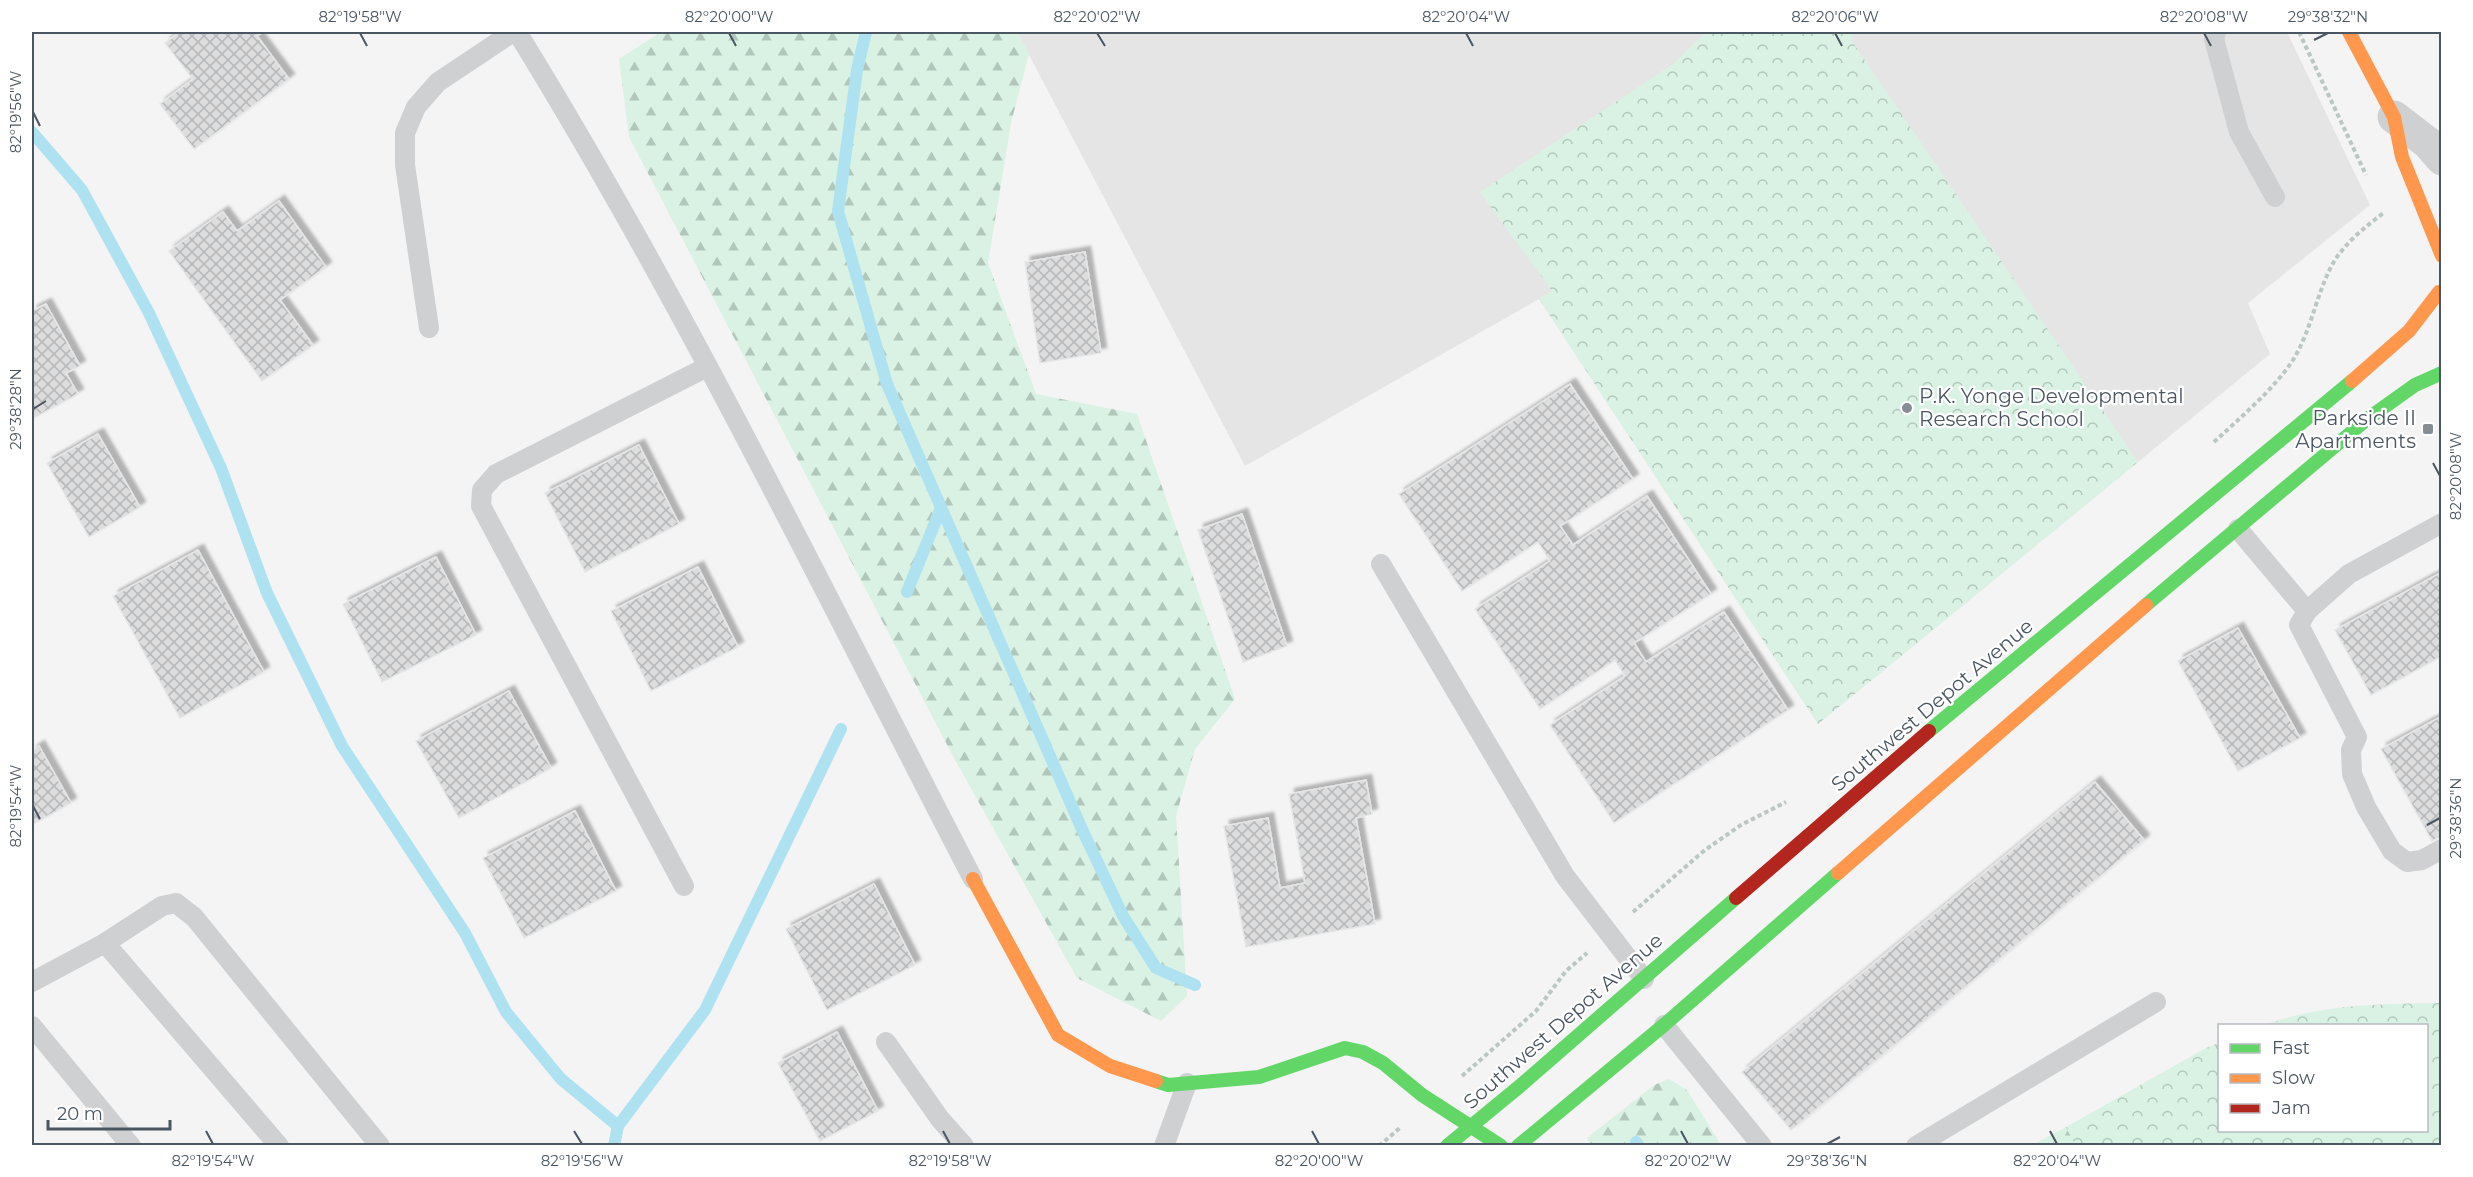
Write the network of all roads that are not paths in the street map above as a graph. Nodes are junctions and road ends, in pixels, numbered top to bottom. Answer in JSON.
{"nodes":[{"id":1,"x":515,"y":32,"type":"edge"},
{"id":2,"x":2216,"y":32,"type":"edge"},
{"id":3,"x":2349,"y":32,"type":"edge"},
{"id":4,"x":2394,"y":117,"type":"junction"},
{"id":5,"x":2442,"y":159,"type":"edge"},
{"id":6,"x":2275,"y":197,"type":"dead end"},
{"id":7,"x":2442,"y":256,"type":"edge"},
{"id":8,"x":2440,"y":290,"type":"edge"},
{"id":9,"x":2440,"y":312,"type":"dead end"},
{"id":10,"x":429,"y":328,"type":"dead end"},
{"id":11,"x":707,"y":367,"type":"junction"},
{"id":12,"x":2442,"y":373,"type":"edge"},
{"id":13,"x":2218,"y":506,"type":"junction"},
{"id":14,"x":2442,"y":523,"type":"edge"},
{"id":15,"x":2238,"y":529,"type":"junction"},
{"id":16,"x":1381,"y":564,"type":"dead end"},
{"id":17,"x":2307,"y":611,"type":"junction"},
{"id":18,"x":2442,"y":849,"type":"edge"},
{"id":19,"x":973,"y":879,"type":"joint"},
{"id":20,"x":684,"y":886,"type":"dead end"},
{"id":21,"x":105,"y":943,"type":"junction"},
{"id":22,"x":1644,"y":979,"type":"junction"},
{"id":23,"x":32,"y":982,"type":"edge"},
{"id":24,"x":2156,"y":1002,"type":"dead end"},
{"id":25,"x":1664,"y":1025,"type":"junction"},
{"id":26,"x":32,"y":1026,"type":"edge"},
{"id":27,"x":886,"y":1042,"type":"dead end"},
{"id":28,"x":1187,"y":1083,"type":"junction"},
{"id":29,"x":1470,"y":1126,"type":"junction"},
{"id":30,"x":131,"y":1146,"type":"edge"},
{"id":31,"x":279,"y":1146,"type":"edge"},
{"id":32,"x":380,"y":1146,"type":"edge"},
{"id":33,"x":964,"y":1146,"type":"edge"},
{"id":34,"x":1164,"y":1146,"type":"edge"},
{"id":35,"x":1447,"y":1146,"type":"edge"},
{"id":36,"x":1501,"y":1146,"type":"edge"},
{"id":37,"x":1518,"y":1146,"type":"edge"},
{"id":38,"x":1762,"y":1146,"type":"edge"},
{"id":39,"x":1916,"y":1146,"type":"edge"}],
"edges":[{"from":1,"to":10,"type":"lane"},
{"from":1,"to":11,"type":"lane"},
{"from":2,"to":6,"type":"lane"},
{"from":3,"to":4,"type":"street"},
{"from":4,"to":5,"type":"street"},
{"from":4,"to":7,"type":"street"},
{"from":8,"to":9,"type":"street"},
{"from":8,"to":13,"type":"street","name":"Southwest Depot Avenue"},
{"from":11,"to":19,"type":"lane"},
{"from":11,"to":20,"type":"lane"},
{"from":12,"to":15,"type":"street"},
{"from":13,"to":15,"type":"street"},
{"from":13,"to":22,"type":"street","name":"Southwest Depot Avenue"},
{"from":14,"to":17,"type":"lane"},
{"from":15,"to":17,"type":"lane"},
{"from":15,"to":25,"type":"street"},
{"from":16,"to":22,"type":"lane"},
{"from":17,"to":18,"type":"lane"},
{"from":19,"to":28,"type":"street"},
{"from":21,"to":23,"type":"lane"},
{"from":21,"to":31,"type":"lane"},
{"from":21,"to":32,"type":"lane"},
{"from":22,"to":29,"type":"street","name":"Southwest Depot Avenue"},
{"from":24,"to":39,"type":"lane"},
{"from":25,"to":37,"type":"street"},
{"from":25,"to":38,"type":"lane"},
{"from":26,"to":30,"type":"lane"},
{"from":27,"to":33,"type":"lane"},
{"from":28,"to":29,"type":"street"},
{"from":28,"to":34,"type":"lane"},
{"from":29,"to":35,"type":"street","name":"Southwest Depot Avenue"},
{"from":29,"to":36,"type":"street"}]}
